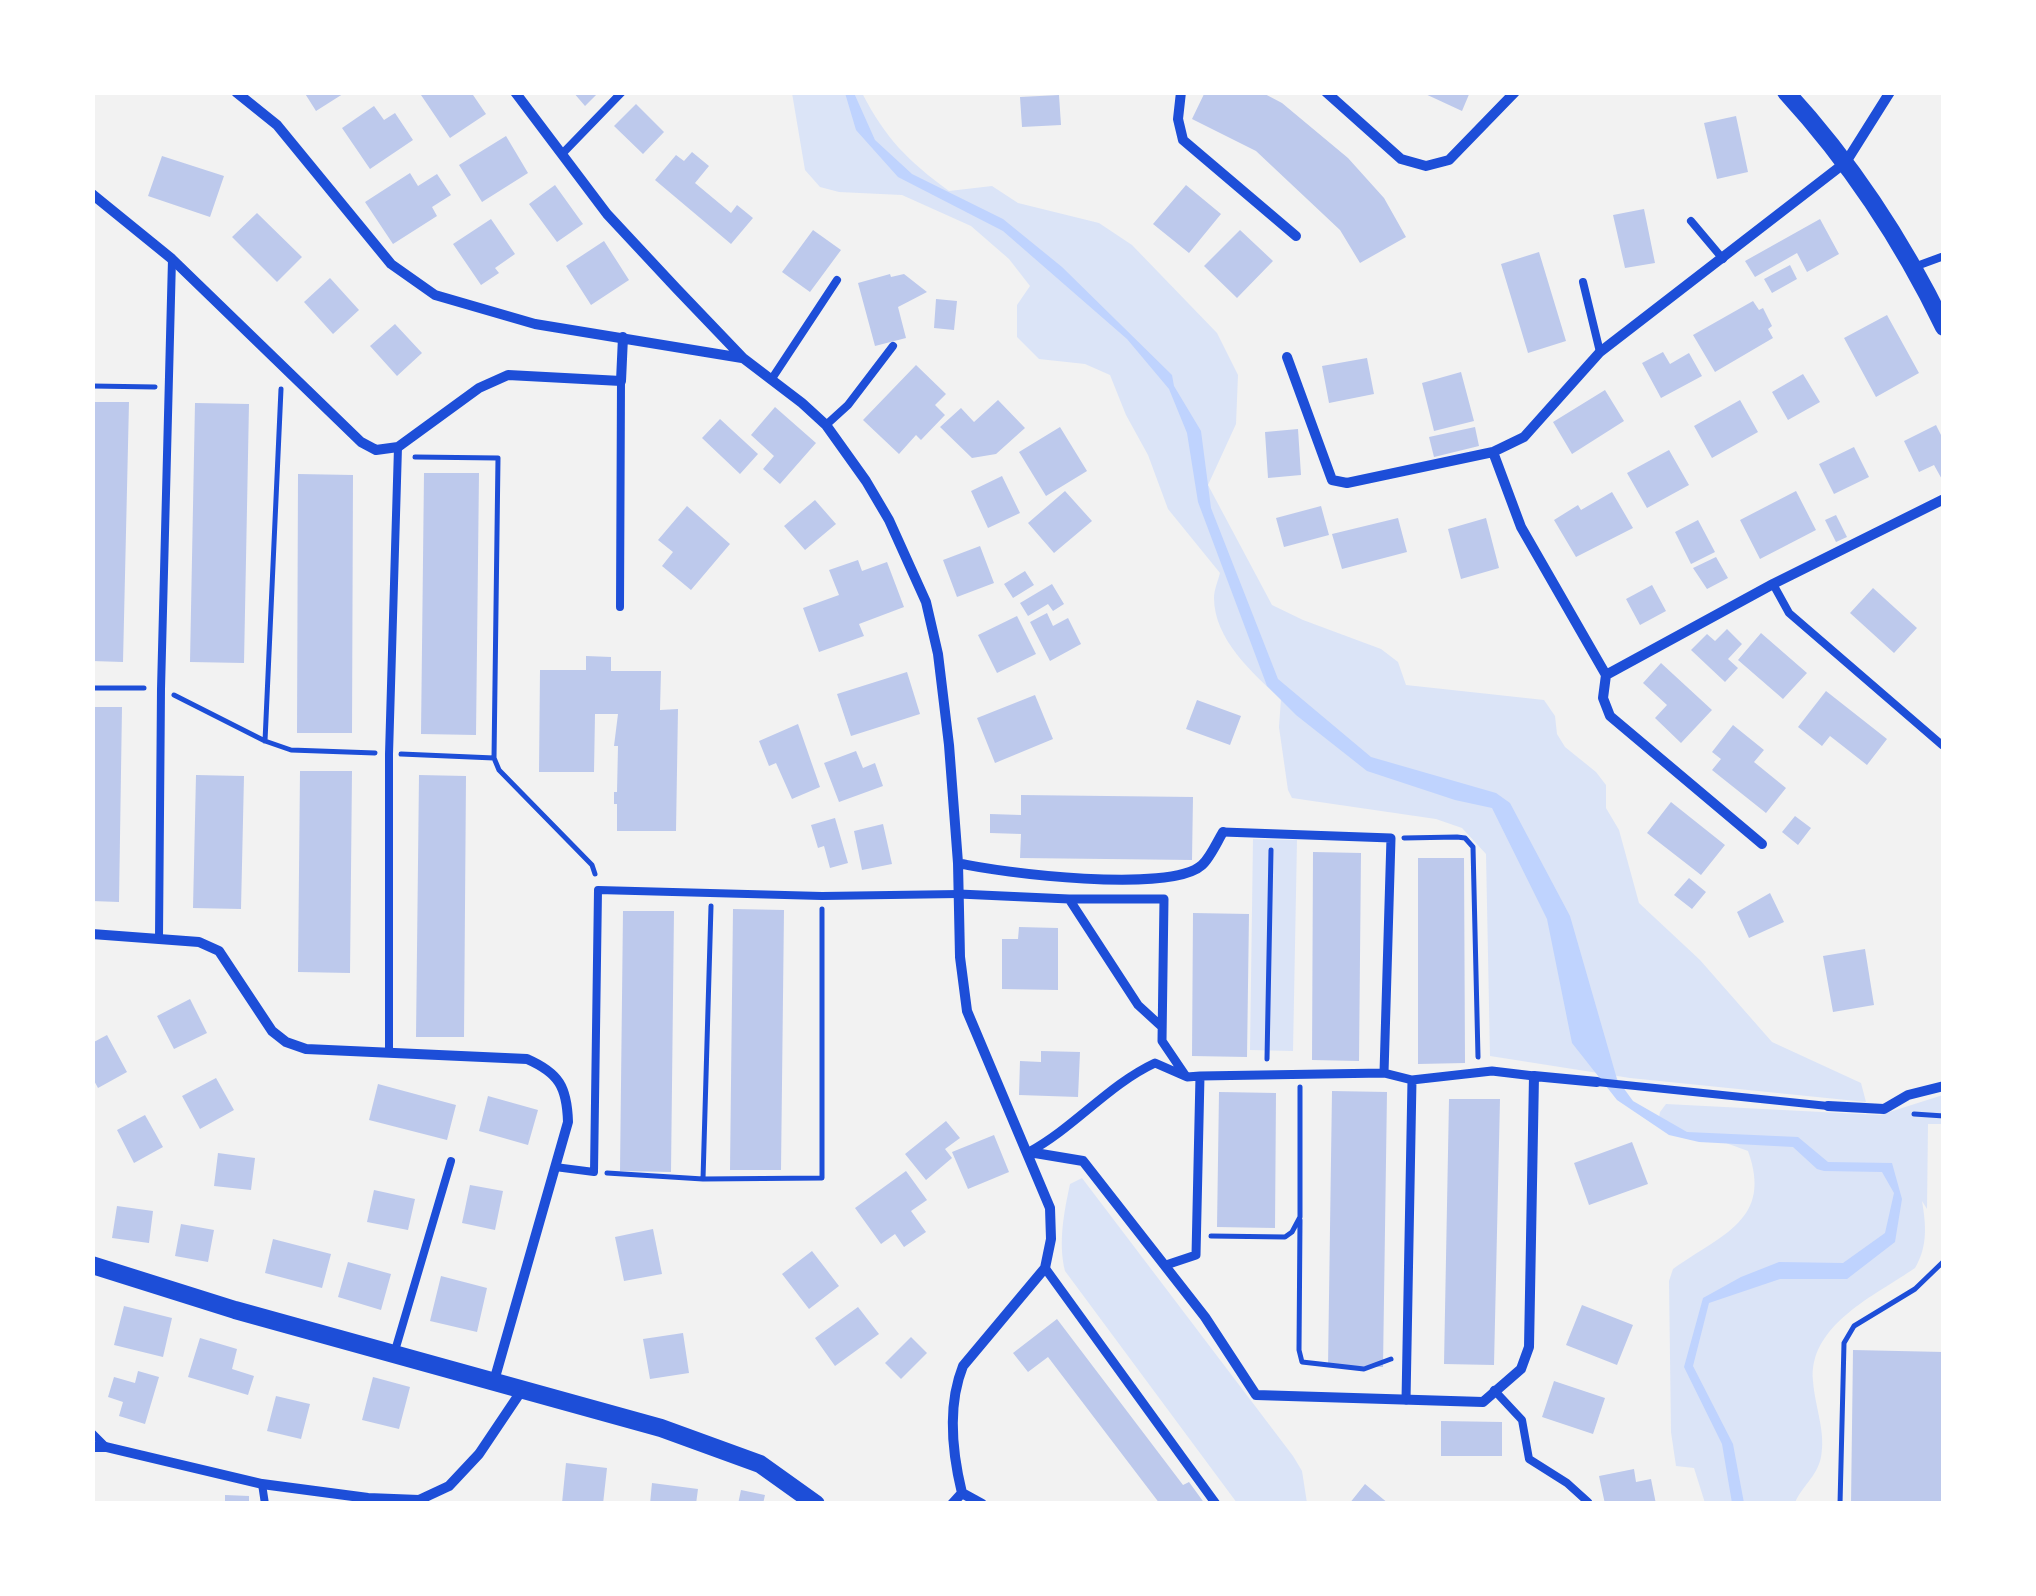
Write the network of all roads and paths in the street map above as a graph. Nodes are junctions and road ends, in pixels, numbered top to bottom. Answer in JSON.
{"nodes":[{"id":1,"x":236,"y":92,"type":"edge"},
{"id":2,"x":515,"y":92,"type":"edge"},
{"id":3,"x":622,"y":92,"type":"edge"},
{"id":4,"x":1181,"y":92,"type":"edge"},
{"id":5,"x":1326,"y":92,"type":"edge"},
{"id":6,"x":1515,"y":92,"type":"edge"},
{"id":7,"x":1786,"y":92,"type":"edge"},
{"id":8,"x":1890,"y":92,"type":"edge"},
{"id":9,"x":562,"y":154,"type":"junction"},
{"id":10,"x":1846,"y":162,"type":"junction"},
{"id":11,"x":92,"y":194,"type":"edge"},
{"id":12,"x":1691,"y":220,"type":"dead end"},
{"id":13,"x":1296,"y":236,"type":"dead end"},
{"id":14,"x":1944,"y":256,"type":"edge"},
{"id":15,"x":172,"y":260,"type":"junction"},
{"id":16,"x":1723,"y":260,"type":"junction"},
{"id":17,"x":1914,"y":268,"type":"junction"},
{"id":18,"x":837,"y":280,"type":"dead end"},
{"id":19,"x":1583,"y":282,"type":"dead end"},
{"id":20,"x":1944,"y":328,"type":"edge"},
{"id":21,"x":623,"y":336,"type":"junction"},
{"id":22,"x":893,"y":346,"type":"dead end"},
{"id":23,"x":1600,"y":352,"type":"junction"},
{"id":24,"x":743,"y":358,"type":"junction"},
{"id":25,"x":1288,"y":358,"type":"dead end"},
{"id":26,"x":282,"y":368,"type":"junction"},
{"id":27,"x":771,"y":380,"type":"junction"},
{"id":28,"x":621,"y":381,"type":"junction"},
{"id":29,"x":92,"y":386,"type":"edge"},
{"id":30,"x":168,"y":387,"type":"junction"},
{"id":31,"x":826,"y":425,"type":"junction"},
{"id":32,"x":399,"y":451,"type":"junction"},
{"id":33,"x":1492,"y":452,"type":"junction"},
{"id":34,"x":1944,"y":500,"type":"edge"},
{"id":35,"x":1773,"y":584,"type":"junction"},
{"id":36,"x":620,"y":608,"type":"dead end"},
{"id":37,"x":1606,"y":675,"type":"junction"},
{"id":38,"x":92,"y":688,"type":"edge"},
{"id":39,"x":160,"y":688,"type":"junction"},
{"id":40,"x":265,"y":741,"type":"junction"},
{"id":41,"x":1942,"y":745,"type":"edge"},
{"id":42,"x":389,"y":754,"type":"junction"},
{"id":43,"x":494,"y":758,"type":"junction"},
{"id":44,"x":1223,"y":832,"type":"joint"},
{"id":45,"x":1272,"y":832,"type":"junction"},
{"id":46,"x":1390,"y":838,"type":"junction"},
{"id":47,"x":1762,"y":844,"type":"dead end"},
{"id":48,"x":958,"y":863,"type":"junction"},
{"id":49,"x":1164,"y":879,"type":"junction"},
{"id":50,"x":598,"y":890,"type":"junction"},
{"id":51,"x":711,"y":893,"type":"junction"},
{"id":52,"x":959,"y":894,"type":"junction"},
{"id":53,"x":822,"y":896,"type":"junction"},
{"id":54,"x":1069,"y":900,"type":"junction"},
{"id":55,"x":1164,"y":900,"type":"junction"},
{"id":56,"x":92,"y":934,"type":"edge"},
{"id":57,"x":159,"y":937,"type":"junction"},
{"id":58,"x":1162,"y":1027,"type":"junction"},
{"id":59,"x":389,"y":1051,"type":"junction"},
{"id":60,"x":1384,"y":1073,"type":"junction"},
{"id":61,"x":1300,"y":1074,"type":"junction"},
{"id":62,"x":1267,"y":1075,"type":"junction"},
{"id":63,"x":1200,"y":1076,"type":"junction"},
{"id":64,"x":1478,"y":1076,"type":"junction"},
{"id":65,"x":1534,"y":1076,"type":"junction"},
{"id":66,"x":1187,"y":1077,"type":"junction"},
{"id":67,"x":1412,"y":1080,"type":"junction"},
{"id":68,"x":1597,"y":1082,"type":"joint"},
{"id":69,"x":1944,"y":1086,"type":"edge"},
{"id":70,"x":1828,"y":1106,"type":"joint"},
{"id":71,"x":1029,"y":1152,"type":"junction"},
{"id":72,"x":451,"y":1161,"type":"dead end"},
{"id":73,"x":555,"y":1166,"type":"junction"},
{"id":74,"x":594,"y":1172,"type":"junction"},
{"id":75,"x":703,"y":1179,"type":"junction"},
{"id":76,"x":1300,"y":1217,"type":"junction"},
{"id":77,"x":1197,"y":1235,"type":"junction"},
{"id":78,"x":1944,"y":1261,"type":"edge"},
{"id":79,"x":92,"y":1264,"type":"edge"},
{"id":80,"x":1166,"y":1266,"type":"junction"},
{"id":81,"x":1046,"y":1268,"type":"junction"},
{"id":82,"x":1408,"y":1352,"type":"junction"},
{"id":83,"x":394,"y":1354,"type":"junction"},
{"id":84,"x":494,"y":1381,"type":"junction"},
{"id":85,"x":522,"y":1390,"type":"junction"},
{"id":86,"x":1494,"y":1390,"type":"junction"},
{"id":87,"x":1406,"y":1400,"type":"junction"},
{"id":88,"x":92,"y":1434,"type":"edge"},
{"id":89,"x":106,"y":1446,"type":"junction"},
{"id":90,"x":92,"y":1447,"type":"edge"},
{"id":91,"x":262,"y":1484,"type":"junction"},
{"id":92,"x":962,"y":1493,"type":"junction"},
{"id":93,"x":1588,"y":1502,"type":"edge"},
{"id":94,"x":265,"y":1504,"type":"edge"},
{"id":95,"x":816,"y":1504,"type":"edge"},
{"id":96,"x":952,"y":1504,"type":"edge"},
{"id":97,"x":982,"y":1504,"type":"edge"},
{"id":98,"x":1216,"y":1504,"type":"edge"},
{"id":99,"x":1840,"y":1504,"type":"edge"}],
"edges":[{"from":1,"to":21,"type":"street"},
{"from":2,"to":9,"type":"street"},
{"from":3,"to":9,"type":"lane"},
{"from":4,"to":13,"type":"street"},
{"from":5,"to":6,"type":"street"},
{"from":7,"to":10,"type":"street"},
{"from":8,"to":10,"type":"street"},
{"from":9,"to":24,"type":"street"},
{"from":10,"to":16,"type":"street"},
{"from":10,"to":17,"type":"street"},
{"from":11,"to":15,"type":"street"},
{"from":12,"to":16,"type":"lane"},
{"from":14,"to":17,"type":"lane"},
{"from":15,"to":26,"type":"street"},
{"from":15,"to":30,"type":"lane"},
{"from":16,"to":23,"type":"street"},
{"from":17,"to":20,"type":"street"},
{"from":18,"to":27,"type":"lane"},
{"from":19,"to":23,"type":"lane"},
{"from":21,"to":24,"type":"street"},
{"from":21,"to":28,"type":"street"},
{"from":22,"to":31,"type":"lane"},
{"from":23,"to":33,"type":"street"},
{"from":24,"to":27,"type":"street"},
{"from":25,"to":33,"type":"street"},
{"from":26,"to":32,"type":"street"},
{"from":26,"to":40,"type":"path"},
{"from":27,"to":31,"type":"street"},
{"from":28,"to":32,"type":"street"},
{"from":28,"to":36,"type":"lane"},
{"from":29,"to":30,"type":"path"},
{"from":30,"to":39,"type":"lane"},
{"from":31,"to":48,"type":"street"},
{"from":32,"to":42,"type":"lane"},
{"from":32,"to":43,"type":"path"},
{"from":33,"to":37,"type":"street"},
{"from":34,"to":35,"type":"street"},
{"from":35,"to":37,"type":"street"},
{"from":35,"to":41,"type":"lane"},
{"from":37,"to":47,"type":"street"},
{"from":38,"to":39,"type":"path"},
{"from":39,"to":40,"type":"path"},
{"from":39,"to":57,"type":"lane"},
{"from":40,"to":42,"type":"path"},
{"from":42,"to":43,"type":"path"},
{"from":42,"to":59,"type":"lane"},
{"from":43,"to":50,"type":"path"},
{"from":44,"to":45,"type":"street"},
{"from":44,"to":49,"type":"street"},
{"from":45,"to":46,"type":"street"},
{"from":45,"to":62,"type":"path"},
{"from":46,"to":60,"type":"street"},
{"from":46,"to":64,"type":"path"},
{"from":48,"to":49,"type":"street"},
{"from":48,"to":52,"type":"street"},
{"from":49,"to":55,"type":"street"},
{"from":50,"to":51,"type":"lane"},
{"from":50,"to":74,"type":"lane"},
{"from":51,"to":53,"type":"lane"},
{"from":51,"to":75,"type":"path"},
{"from":52,"to":53,"type":"lane"},
{"from":52,"to":54,"type":"street"},
{"from":52,"to":71,"type":"street"},
{"from":53,"to":75,"type":"path"},
{"from":54,"to":55,"type":"street"},
{"from":54,"to":58,"type":"street"},
{"from":55,"to":58,"type":"street"},
{"from":56,"to":57,"type":"street"},
{"from":57,"to":59,"type":"street"},
{"from":58,"to":66,"type":"street"},
{"from":59,"to":73,"type":"street"},
{"from":60,"to":61,"type":"street"},
{"from":60,"to":67,"type":"street"},
{"from":61,"to":62,"type":"street"},
{"from":61,"to":76,"type":"path"},
{"from":62,"to":63,"type":"street"},
{"from":63,"to":66,"type":"street"},
{"from":63,"to":77,"type":"street"},
{"from":64,"to":65,"type":"street"},
{"from":64,"to":67,"type":"street"},
{"from":65,"to":68,"type":"street"},
{"from":65,"to":86,"type":"street"},
{"from":66,"to":71,"type":"street"},
{"from":67,"to":82,"type":"street"},
{"from":68,"to":70,"type":"lane"},
{"from":69,"to":70,"type":"street"},
{"from":71,"to":80,"type":"street"},
{"from":71,"to":81,"type":"street"},
{"from":72,"to":83,"type":"lane"},
{"from":73,"to":74,"type":"lane"},
{"from":73,"to":84,"type":"street"},
{"from":74,"to":75,"type":"path"},
{"from":76,"to":77,"type":"path"},
{"from":76,"to":82,"type":"path"},
{"from":77,"to":80,"type":"street"},
{"from":78,"to":99,"type":"path"},
{"from":79,"to":83,"type":"street"},
{"from":80,"to":87,"type":"street"},
{"from":81,"to":92,"type":"street"},
{"from":81,"to":98,"type":"street"},
{"from":82,"to":87,"type":"street"},
{"from":83,"to":84,"type":"street"},
{"from":84,"to":85,"type":"street"},
{"from":85,"to":91,"type":"street"},
{"from":85,"to":95,"type":"street"},
{"from":86,"to":87,"type":"street"},
{"from":86,"to":93,"type":"lane"},
{"from":88,"to":89,"type":"lane"},
{"from":89,"to":90,"type":"street"},
{"from":89,"to":91,"type":"street"},
{"from":91,"to":94,"type":"lane"},
{"from":92,"to":96,"type":"street"},
{"from":92,"to":97,"type":"street"}]}
